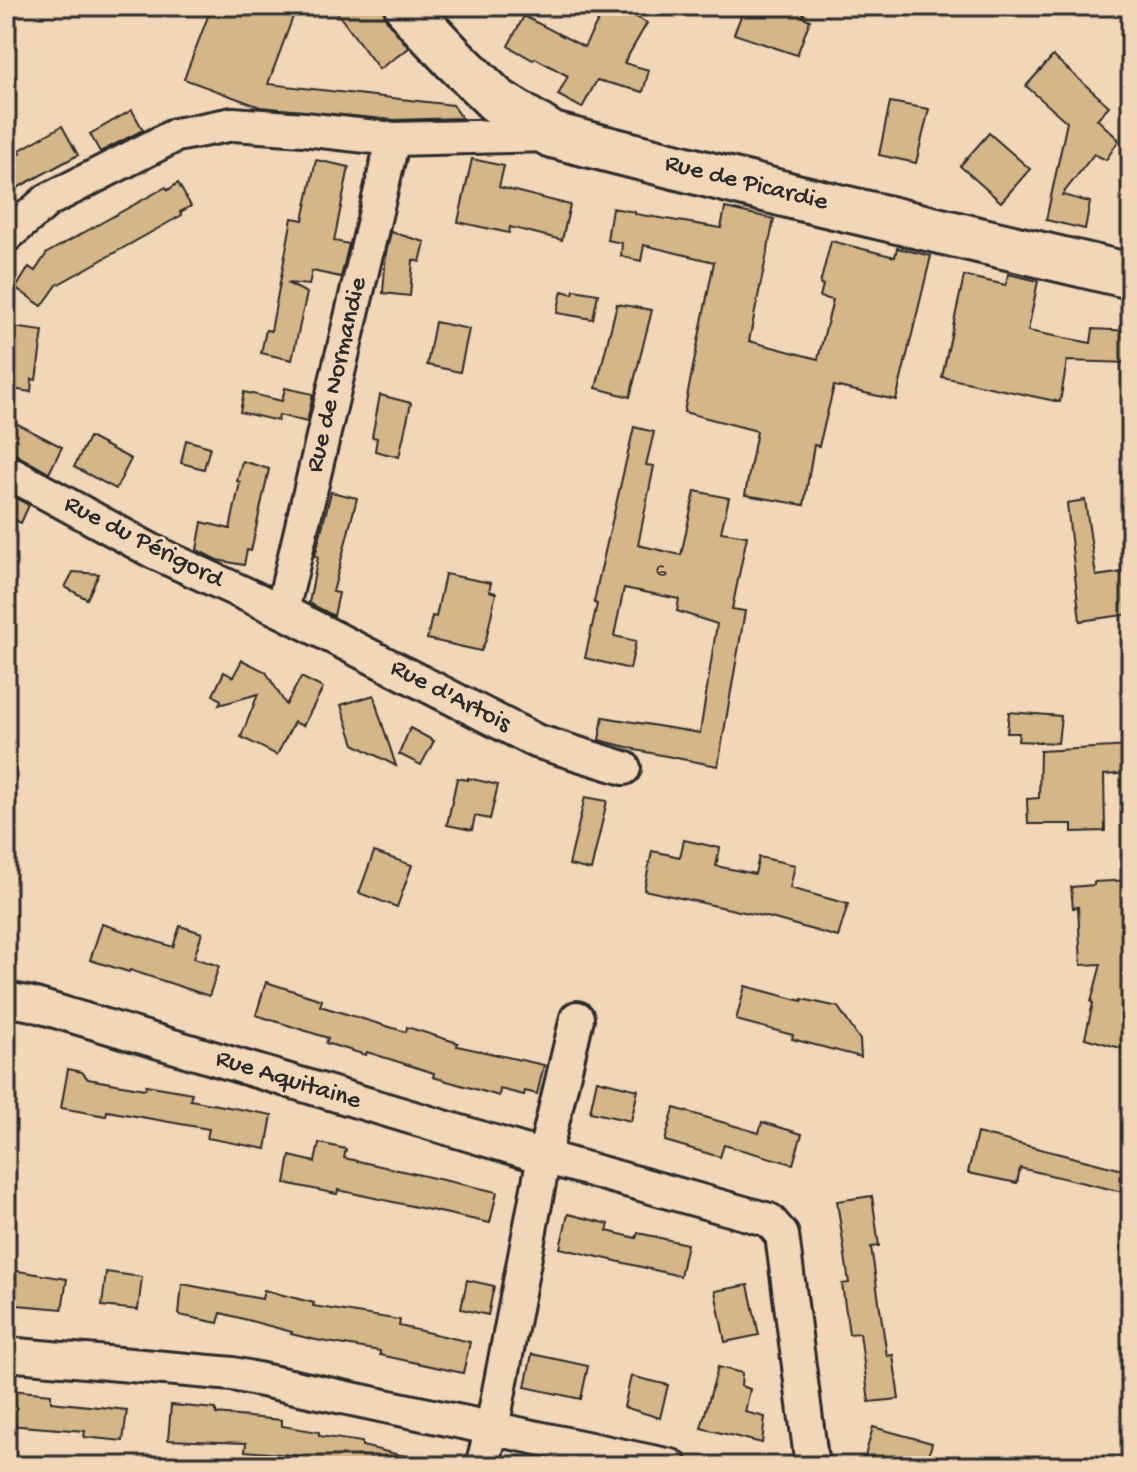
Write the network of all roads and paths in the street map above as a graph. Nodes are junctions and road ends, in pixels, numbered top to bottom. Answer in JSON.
{"nodes":[{"id":1,"x":419,"y":11,"type":"edge"},
{"id":2,"x":552,"y":135,"type":"junction"},
{"id":3,"x":393,"y":139,"type":"junction"},
{"id":4,"x":6,"y":236,"type":"edge"},
{"id":5,"x":1131,"y":276,"type":"edge"},
{"id":6,"x":6,"y":471,"type":"edge"},
{"id":7,"x":282,"y":611,"type":"junction"},
{"id":8,"x":624,"y":768,"type":"dead end"},
{"id":9,"x":19,"y":1002,"type":"edge"},
{"id":10,"x":577,"y":1018,"type":"dead end"},
{"id":11,"x":544,"y":1157,"type":"junction"},
{"id":12,"x":6,"y":1354,"type":"edge"},
{"id":13,"x":492,"y":1428,"type":"junction"},
{"id":14,"x":482,"y":1466,"type":"edge"},
{"id":15,"x":671,"y":1466,"type":"edge"},
{"id":16,"x":812,"y":1466,"type":"edge"}],
"edges":[{"from":1,"to":2,"type":"street","name":"Rue de Picardie"},
{"from":2,"to":3,"type":"street"},
{"from":2,"to":5,"type":"street","name":"Rue de Picardie"},
{"from":3,"to":4,"type":"street"},
{"from":3,"to":7,"type":"street","name":"Rue de Normandie"},
{"from":6,"to":7,"type":"street","name":"Rue du Périgord"},
{"from":7,"to":8,"type":"street","name":"Rue d'Artois"},
{"from":9,"to":11,"type":"street","name":"Rue Aquitaine"},
{"from":10,"to":11,"type":"street"},
{"from":11,"to":13,"type":"street"},
{"from":11,"to":16,"type":"street","name":"Rue Aquitaine"},
{"from":12,"to":13,"type":"street"},
{"from":13,"to":14,"type":"street"},
{"from":13,"to":15,"type":"street"}]}
